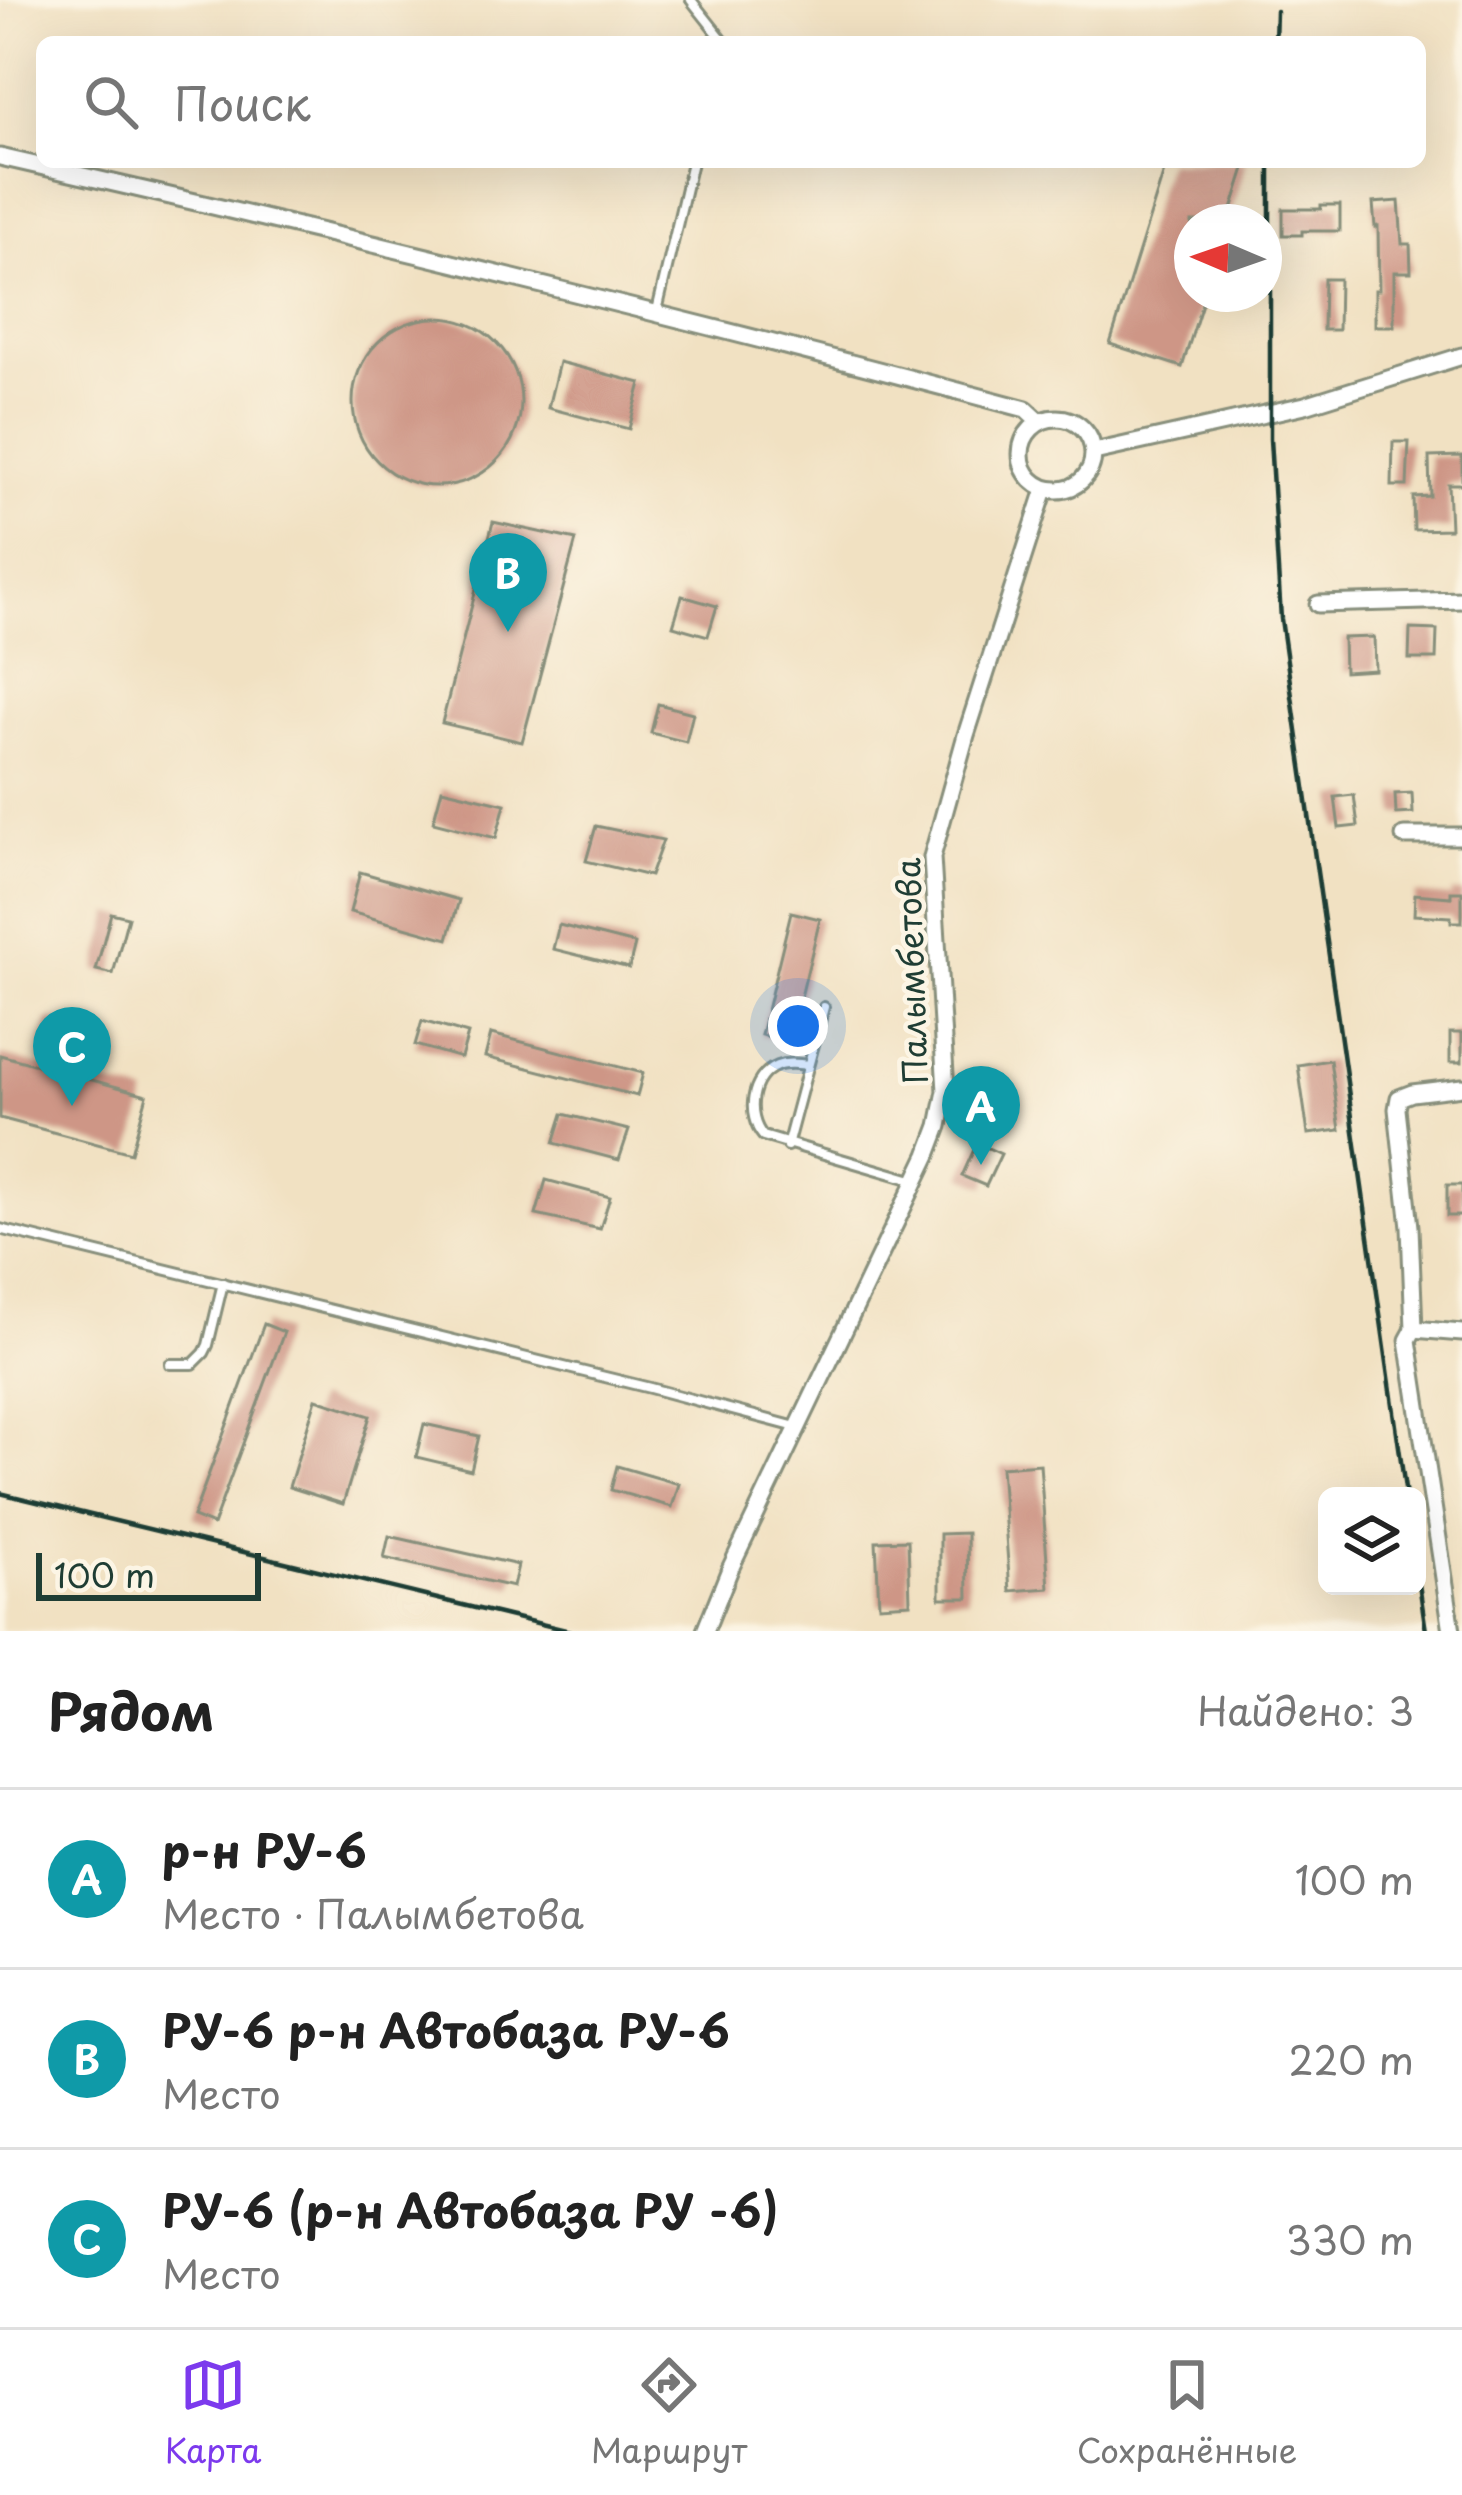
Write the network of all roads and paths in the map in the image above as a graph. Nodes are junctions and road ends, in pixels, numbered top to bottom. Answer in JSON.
{"nodes":[{"id":1,"x":691,"y":0,"type":"edge"},
{"id":2,"x":720,"y":36,"type":"edge"},
{"id":3,"x":0,"y":158,"type":"edge"},
{"id":4,"x":36,"y":166,"type":"edge"},
{"id":5,"x":45,"y":168,"type":"edge"},
{"id":6,"x":691,"y":168,"type":"edge"},
{"id":7,"x":656,"y":313,"type":"junction"},
{"id":8,"x":1462,"y":356,"type":"edge"},
{"id":9,"x":1040,"y":422,"type":"junction"},
{"id":10,"x":1094,"y":452,"type":"junction"},
{"id":11,"x":1045,"y":489,"type":"junction"},
{"id":12,"x":1462,"y":601,"type":"edge"},
{"id":13,"x":1318,"y":604,"type":"dead end"},
{"id":14,"x":1404,"y":836,"type":"dead end"},
{"id":15,"x":1462,"y":836,"type":"edge"},
{"id":16,"x":824,"y":1007,"type":"dead end"},
{"id":17,"x":808,"y":1065,"type":"junction"},
{"id":18,"x":1462,"y":1087,"type":"edge"},
{"id":19,"x":787,"y":1146,"type":"junction"},
{"id":20,"x":916,"y":1181,"type":"junction"},
{"id":21,"x":0,"y":1229,"type":"edge"},
{"id":22,"x":223,"y":1283,"type":"junction"},
{"id":23,"x":1414,"y":1330,"type":"junction"},
{"id":24,"x":1462,"y":1334,"type":"edge"},
{"id":25,"x":170,"y":1364,"type":"dead end"},
{"id":26,"x":798,"y":1428,"type":"junction"},
{"id":27,"x":706,"y":1631,"type":"edge"},
{"id":28,"x":1452,"y":1631,"type":"edge"}],
"edges":[{"from":1,"to":2,"type":"lane"},
{"from":3,"to":4,"type":"street"},
{"from":5,"to":7,"type":"street"},
{"from":6,"to":7,"type":"lane"},
{"from":7,"to":9,"type":"street"},
{"from":8,"to":10,"type":"street"},
{"from":9,"to":10,"type":"street"},
{"from":9,"to":11,"type":"street"},
{"from":10,"to":11,"type":"street"},
{"from":11,"to":20,"type":"street","name":"Палымбетова"},
{"from":12,"to":13,"type":"street"},
{"from":14,"to":15,"type":"street"},
{"from":16,"to":17,"type":"lane"},
{"from":17,"to":19,"type":"lane"},
{"from":17,"to":19,"type":"lane"},
{"from":18,"to":23,"type":"street"},
{"from":19,"to":20,"type":"lane"},
{"from":20,"to":26,"type":"street","name":"Палымбетова"},
{"from":21,"to":22,"type":"lane"},
{"from":22,"to":25,"type":"lane"},
{"from":22,"to":26,"type":"lane"},
{"from":23,"to":24,"type":"street"},
{"from":23,"to":28,"type":"street"},
{"from":26,"to":27,"type":"street","name":"Палымбетова"}]}
